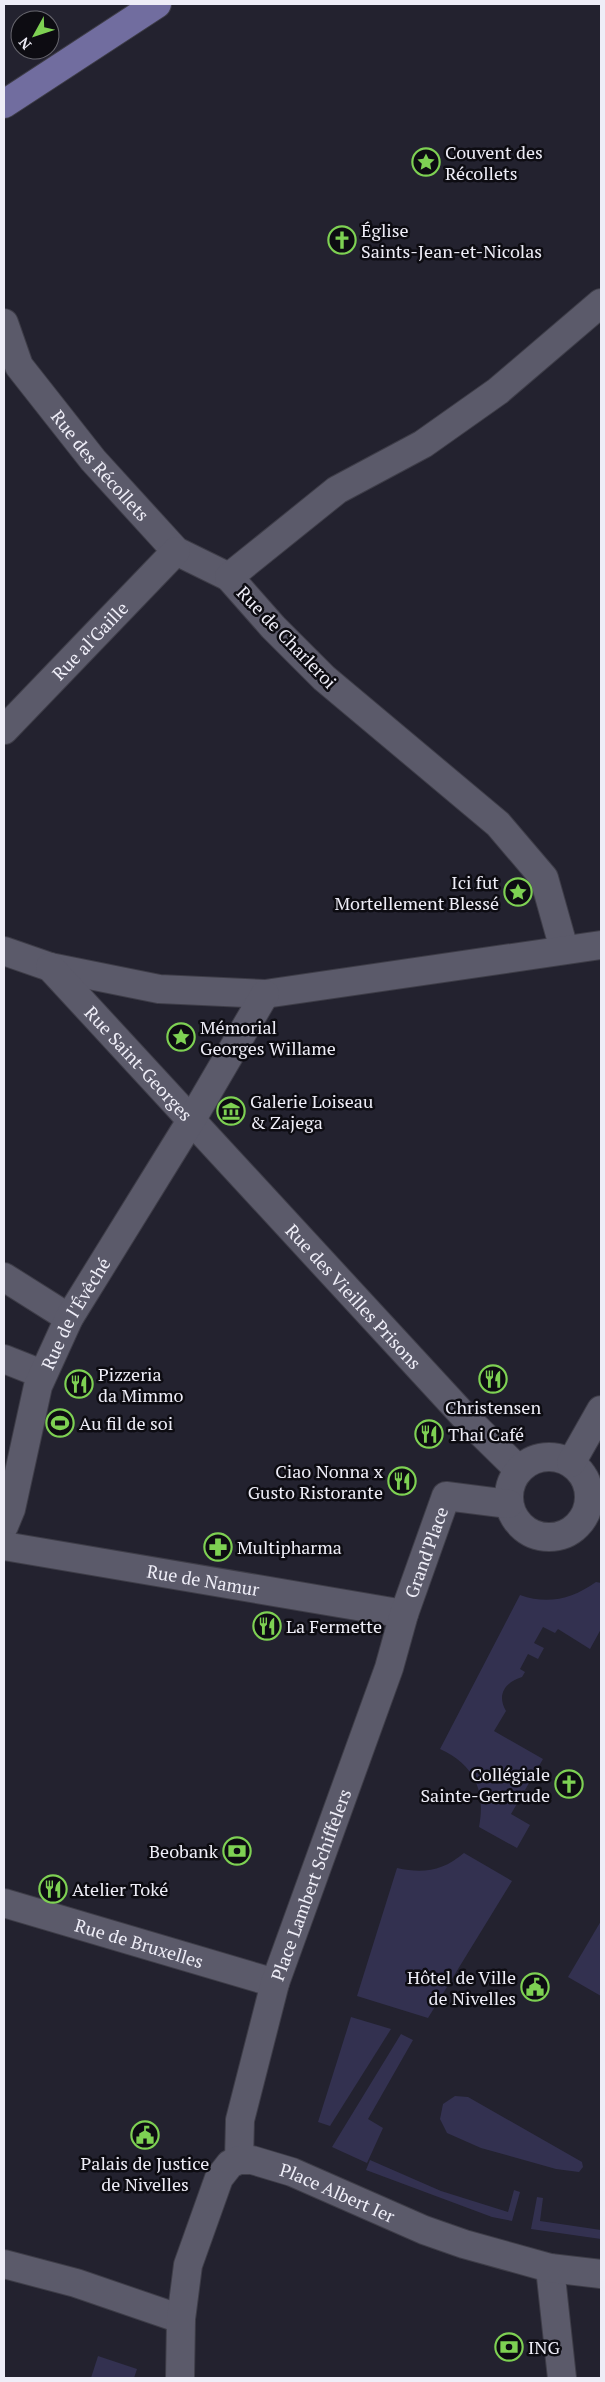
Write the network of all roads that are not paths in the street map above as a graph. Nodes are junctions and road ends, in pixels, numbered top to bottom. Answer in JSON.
{"nodes":[{"id":1,"x":157,"y":4,"type":"edge"},
{"id":2,"x":4,"y":104,"type":"edge"},
{"id":3,"x":601,"y":303,"type":"edge"},
{"id":4,"x":4,"y":323,"type":"edge"},
{"id":5,"x":176,"y":551,"type":"junction"},
{"id":6,"x":229,"y":577,"type":"junction"},
{"id":7,"x":4,"y":730,"type":"edge"},
{"id":8,"x":601,"y":945,"type":"edge"},
{"id":9,"x":564,"y":949,"type":"junction"},
{"id":10,"x":4,"y":951,"type":"edge"},
{"id":11,"x":50,"y":967,"type":"junction"},
{"id":12,"x":265,"y":994,"type":"junction"},
{"id":13,"x":192,"y":1119,"type":"junction"},
{"id":14,"x":4,"y":1278,"type":"edge"},
{"id":15,"x":69,"y":1318,"type":"junction"},
{"id":16,"x":4,"y":1360,"type":"edge"},
{"id":17,"x":42,"y":1374,"type":"junction"},
{"id":18,"x":601,"y":1410,"type":"edge"},
{"id":19,"x":571,"y":1463,"type":"junction"},
{"id":20,"x":519,"y":1470,"type":"junction"},
{"id":21,"x":509,"y":1504,"type":"junction"},
{"id":22,"x":595,"y":1511,"type":"edge"},
{"id":23,"x":4,"y":1526,"type":"edge"},
{"id":24,"x":4,"y":1546,"type":"edge"},
{"id":25,"x":404,"y":1614,"type":"junction"},
{"id":26,"x":4,"y":1902,"type":"edge"},
{"id":27,"x":275,"y":1983,"type":"junction"},
{"id":28,"x":239,"y":2160,"type":"junction"},
{"id":29,"x":4,"y":2264,"type":"edge"},
{"id":30,"x":550,"y":2268,"type":"junction"},
{"id":31,"x":601,"y":2274,"type":"edge"},
{"id":32,"x":181,"y":2319,"type":"junction"},
{"id":33,"x":180,"y":2378,"type":"edge"},
{"id":34,"x":562,"y":2378,"type":"edge"}],
"edges":[{"from":1,"to":2,"type":"main road"},
{"from":3,"to":6,"type":"street","name":"Rue de Charleroi"},
{"from":4,"to":5,"type":"street","name":"Rue des Récollets"},
{"from":5,"to":6,"type":"street","name":"Rue des Récollets"},
{"from":5,"to":7,"type":"street","name":"Rue al'Gaille"},
{"from":6,"to":9,"type":"street","name":"Rue de Charleroi"},
{"from":8,"to":9,"type":"street","name":"Rue Saint-Georges"},
{"from":9,"to":12,"type":"street","name":"Rue Saint-Georges"},
{"from":10,"to":11,"type":"street","name":"Rue Saint-Georges"},
{"from":11,"to":12,"type":"street","name":"Rue Saint-Georges"},
{"from":11,"to":13,"type":"street","name":"Rue Saint-Georges"},
{"from":12,"to":13,"type":"street","name":"Rue Saint-Georges"},
{"from":13,"to":15,"type":"street","name":"Rue de l'Évêché"},
{"from":13,"to":20,"type":"street","name":"Rue des Vieilles Prisons"},
{"from":14,"to":15,"type":"street"},
{"from":15,"to":17,"type":"street","name":"Rue de l'Évêché"},
{"from":16,"to":17,"type":"street"},
{"from":17,"to":23,"type":"street","name":"Rue de l'Évêché"},
{"from":18,"to":19,"type":"street"},
{"from":19,"to":20,"type":"street"},
{"from":19,"to":22,"type":"street"},
{"from":20,"to":21,"type":"street"},
{"from":21,"to":22,"type":"street"},
{"from":21,"to":25,"type":"street","name":"Grand'Place"},
{"from":24,"to":25,"type":"street","name":"Rue de Namur"},
{"from":25,"to":27,"type":"street","name":"Place Lambert Schiffelers"},
{"from":26,"to":27,"type":"street","name":"Rue de Bruxelles"},
{"from":27,"to":28,"type":"street","name":"Place Lambert Schiffelers"},
{"from":28,"to":30,"type":"street","name":"Place Albert Ier"},
{"from":28,"to":32,"type":"street"},
{"from":29,"to":32,"type":"street"},
{"from":30,"to":31,"type":"street","name":"Place Albert Ier"},
{"from":30,"to":34,"type":"street"},
{"from":32,"to":33,"type":"street"}]}
